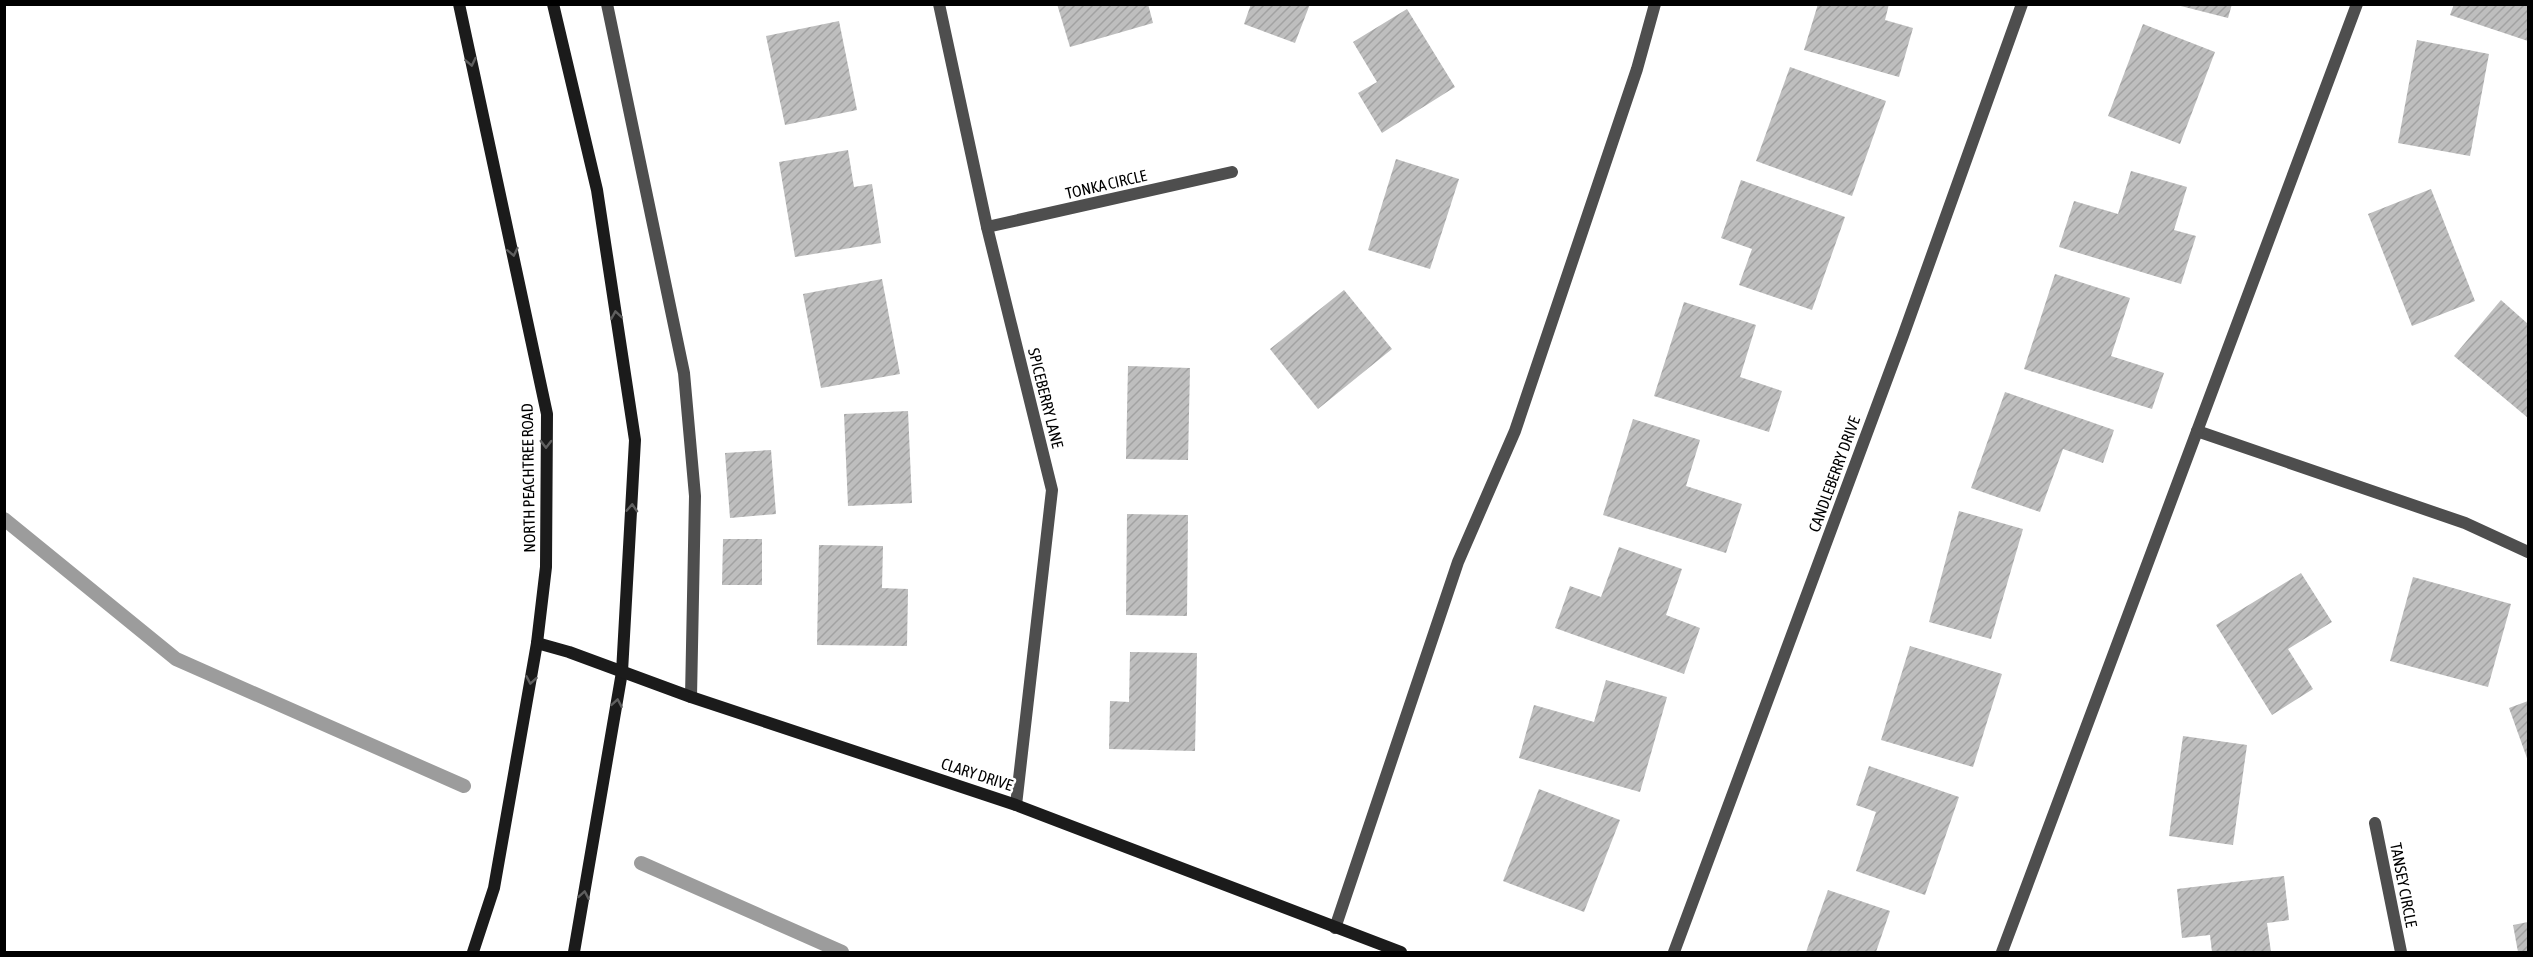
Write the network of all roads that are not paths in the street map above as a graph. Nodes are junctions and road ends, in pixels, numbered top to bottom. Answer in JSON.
{"nodes":[{"id":1,"x":459,"y":4,"type":"edge"},
{"id":2,"x":553,"y":4,"type":"edge"},
{"id":3,"x":607,"y":4,"type":"edge"},
{"id":4,"x":939,"y":4,"type":"edge"},
{"id":5,"x":1655,"y":4,"type":"edge"},
{"id":6,"x":2022,"y":4,"type":"edge"},
{"id":7,"x":2357,"y":4,"type":"edge"},
{"id":8,"x":1232,"y":172,"type":"dead end"},
{"id":9,"x":987,"y":227,"type":"junction"},
{"id":10,"x":2197,"y":430,"type":"junction"},
{"id":11,"x":2529,"y":552,"type":"edge"},
{"id":12,"x":537,"y":643,"type":"junction"},
{"id":13,"x":622,"y":672,"type":"junction"},
{"id":14,"x":691,"y":697,"type":"junction"},
{"id":15,"x":1016,"y":805,"type":"junction"},
{"id":16,"x":2375,"y":823,"type":"dead end"},
{"id":17,"x":1335,"y":928,"type":"junction"},
{"id":18,"x":473,"y":952,"type":"edge"},
{"id":19,"x":574,"y":952,"type":"edge"},
{"id":20,"x":1401,"y":952,"type":"edge"},
{"id":21,"x":1674,"y":952,"type":"edge"},
{"id":22,"x":2002,"y":952,"type":"edge"},
{"id":23,"x":2401,"y":952,"type":"edge"}],
"edges":[{"from":1,"to":12,"type":"main road","name":"NORTH PEACHTREE ROAD","one_way":true},
{"from":13,"to":2,"type":"main road","one_way":true},
{"from":3,"to":14,"type":"street"},
{"from":4,"to":9,"type":"street","name":"SPICEBERRY LANE"},
{"from":5,"to":17,"type":"street"},
{"from":6,"to":21,"type":"street","name":"CANDLEBERRY DRIVE"},
{"from":7,"to":10,"type":"street"},
{"from":8,"to":9,"type":"street","name":"TONKA CIRCLE"},
{"from":9,"to":15,"type":"street","name":"SPICEBERRY LANE"},
{"from":10,"to":11,"type":"street"},
{"from":10,"to":22,"type":"street"},
{"from":12,"to":13,"type":"main road","name":"CLARY DRIVE"},
{"from":12,"to":18,"type":"main road","name":"NORTH PEACHTREE ROAD","one_way":true},
{"from":13,"to":14,"type":"main road","name":"CLARY DRIVE"},
{"from":19,"to":13,"type":"main road","one_way":true},
{"from":14,"to":15,"type":"main road","name":"CLARY DRIVE"},
{"from":15,"to":17,"type":"main road","name":"CLARY DRIVE"},
{"from":16,"to":23,"type":"street","name":"TANSEY CIRCLE"},
{"from":17,"to":20,"type":"main road","name":"CLARY DRIVE"}]}
